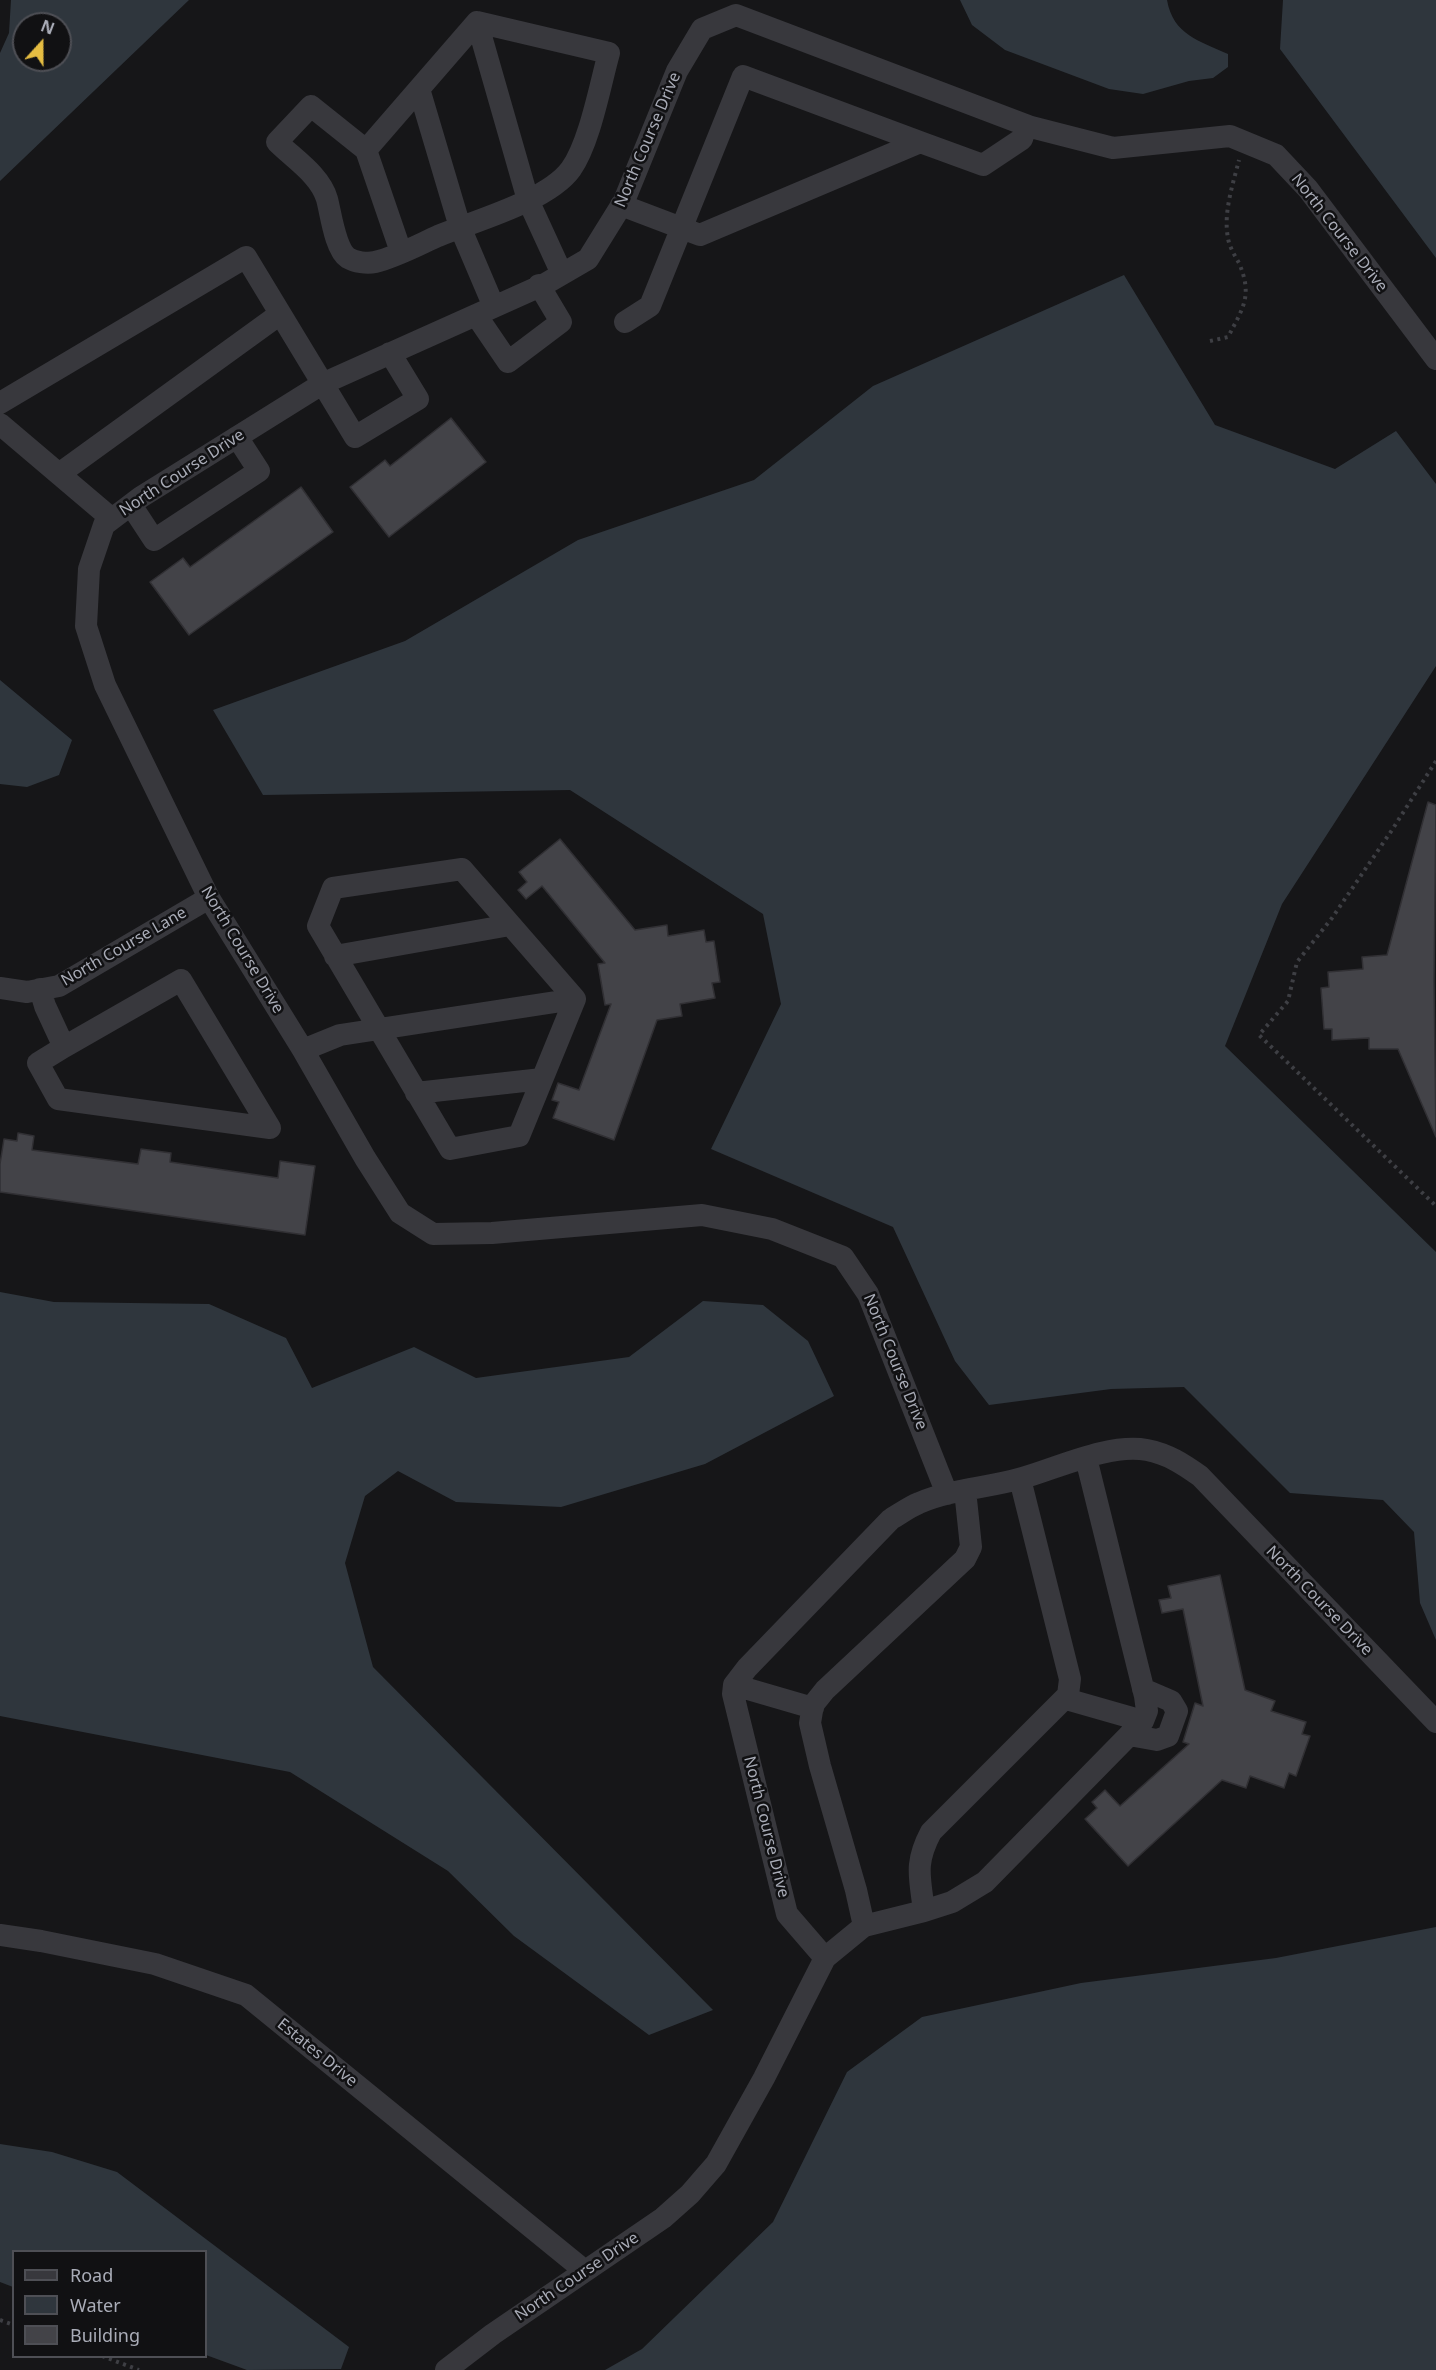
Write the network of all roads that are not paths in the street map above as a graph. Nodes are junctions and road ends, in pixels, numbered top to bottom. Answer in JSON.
{"nodes":[{"id":1,"x":477,"y":22,"type":"junction"},
{"id":2,"x":419,"y":89,"type":"junction"},
{"id":3,"x":1026,"y":125,"type":"junction"},
{"id":4,"x":920,"y":142,"type":"junction"},
{"id":5,"x":366,"y":150,"type":"junction"},
{"id":6,"x":528,"y":200,"type":"junction"},
{"id":7,"x":621,"y":205,"type":"junction"},
{"id":8,"x":460,"y":227,"type":"junction"},
{"id":9,"x":682,"y":228,"type":"junction"},
{"id":10,"x":401,"y":252,"type":"junction"},
{"id":11,"x":562,"y":274,"type":"junction"},
{"id":12,"x":539,"y":285,"type":"junction"},
{"id":13,"x":485,"y":311,"type":"junction"},
{"id":14,"x":280,"y":314,"type":"junction"},
{"id":15,"x":624,"y":322,"type":"dead end"},
{"id":16,"x":390,"y":353,"type":"junction"},
{"id":17,"x":1436,"y":359,"type":"edge"},
{"id":18,"x":322,"y":384,"type":"junction"},
{"id":19,"x":0,"y":403,"type":"edge"},
{"id":20,"x":0,"y":424,"type":"edge"},
{"id":21,"x":237,"y":437,"type":"junction"},
{"id":22,"x":59,"y":474,"type":"junction"},
{"id":23,"x":131,"y":505,"type":"junction"},
{"id":24,"x":112,"y":519,"type":"junction"},
{"id":25,"x":209,"y":898,"type":"junction"},
{"id":26,"x":510,"y":925,"type":"junction"},
{"id":27,"x":335,"y":956,"type":"junction"},
{"id":28,"x":0,"y":988,"type":"edge"},
{"id":29,"x":40,"y":989,"type":"junction"},
{"id":30,"x":575,"y":999,"type":"junction"},
{"id":31,"x":378,"y":1029,"type":"junction"},
{"id":32,"x":64,"y":1047,"type":"junction"},
{"id":33,"x":303,"y":1050,"type":"junction"},
{"id":34,"x":542,"y":1079,"type":"junction"},
{"id":35,"x":416,"y":1093,"type":"junction"},
{"id":36,"x":1086,"y":1458,"type":"junction"},
{"id":37,"x":1020,"y":1479,"type":"junction"},
{"id":38,"x":956,"y":1492,"type":"junction"},
{"id":39,"x":734,"y":1685,"type":"junction"},
{"id":40,"x":1143,"y":1689,"type":"junction"},
{"id":41,"x":1065,"y":1699,"type":"junction"},
{"id":42,"x":813,"y":1708,"type":"junction"},
{"id":43,"x":1436,"y":1722,"type":"edge"},
{"id":44,"x":1136,"y":1728,"type":"junction"},
{"id":45,"x":924,"y":1911,"type":"junction"},
{"id":46,"x":864,"y":1926,"type":"junction"},
{"id":47,"x":0,"y":1935,"type":"edge"},
{"id":48,"x":825,"y":1958,"type":"junction"},
{"id":49,"x":585,"y":2271,"type":"junction"},
{"id":50,"x":446,"y":2370,"type":"edge"}],
"edges":[{"from":1,"to":2,"type":"street"},
{"from":1,"to":6,"type":"street"},
{"from":1,"to":6,"type":"street"},
{"from":2,"to":5,"type":"street"},
{"from":2,"to":8,"type":"street"},
{"from":3,"to":4,"type":"street"},
{"from":3,"to":7,"type":"street","name":"North Course Drive"},
{"from":3,"to":17,"type":"street","name":"North Course Drive"},
{"from":4,"to":9,"type":"street"},
{"from":4,"to":9,"type":"street"},
{"from":5,"to":10,"type":"street"},
{"from":5,"to":10,"type":"street"},
{"from":6,"to":8,"type":"street"},
{"from":6,"to":11,"type":"street"},
{"from":7,"to":9,"type":"street"},
{"from":7,"to":11,"type":"street","name":"North Course Drive"},
{"from":8,"to":10,"type":"street"},
{"from":8,"to":13,"type":"street"},
{"from":9,"to":15,"type":"street"},
{"from":11,"to":12,"type":"street","name":"North Course Drive"},
{"from":12,"to":13,"type":"street","name":"North Course Drive"},
{"from":12,"to":13,"type":"street"},
{"from":13,"to":16,"type":"street","name":"North Course Drive"},
{"from":14,"to":18,"type":"street"},
{"from":14,"to":19,"type":"street"},
{"from":14,"to":22,"type":"street"},
{"from":16,"to":18,"type":"street","name":"North Course Drive"},
{"from":16,"to":18,"type":"street"},
{"from":18,"to":21,"type":"street","name":"North Course Drive"},
{"from":20,"to":22,"type":"street"},
{"from":21,"to":23,"type":"street","name":"North Course Drive"},
{"from":21,"to":23,"type":"street"},
{"from":22,"to":24,"type":"street"},
{"from":23,"to":24,"type":"street","name":"North Course Drive"},
{"from":24,"to":25,"type":"street","name":"North Course Drive"},
{"from":25,"to":29,"type":"street","name":"North Course Lane"},
{"from":25,"to":33,"type":"street","name":"North Course Drive"},
{"from":26,"to":27,"type":"street"},
{"from":26,"to":27,"type":"street"},
{"from":26,"to":30,"type":"street"},
{"from":27,"to":31,"type":"street"},
{"from":28,"to":29,"type":"street","name":"North Course Lane"},
{"from":29,"to":32,"type":"street"},
{"from":30,"to":31,"type":"street"},
{"from":30,"to":34,"type":"street"},
{"from":31,"to":33,"type":"street"},
{"from":31,"to":35,"type":"street"},
{"from":32,"to":32,"type":"street"},
{"from":33,"to":38,"type":"street","name":"North Course Drive"},
{"from":34,"to":35,"type":"street"},
{"from":34,"to":35,"type":"street"},
{"from":36,"to":37,"type":"street","name":"North Course Drive"},
{"from":36,"to":40,"type":"street"},
{"from":36,"to":43,"type":"street","name":"North Course Drive"},
{"from":37,"to":38,"type":"street","name":"North Course Drive"},
{"from":37,"to":41,"type":"street"},
{"from":38,"to":39,"type":"street","name":"North Course Drive"},
{"from":38,"to":42,"type":"street","name":"North Course Drive"},
{"from":39,"to":42,"type":"street"},
{"from":39,"to":48,"type":"street","name":"North Course Drive"},
{"from":40,"to":44,"type":"street"},
{"from":40,"to":44,"type":"street"},
{"from":41,"to":44,"type":"street"},
{"from":41,"to":45,"type":"street"},
{"from":42,"to":46,"type":"street"},
{"from":44,"to":45,"type":"street"},
{"from":45,"to":46,"type":"street"},
{"from":46,"to":48,"type":"street","name":"North Course Drive"},
{"from":47,"to":49,"type":"street","name":"Estates Drive"},
{"from":48,"to":49,"type":"street","name":"North Course Drive"},
{"from":49,"to":50,"type":"street","name":"North Course Drive"}]}
